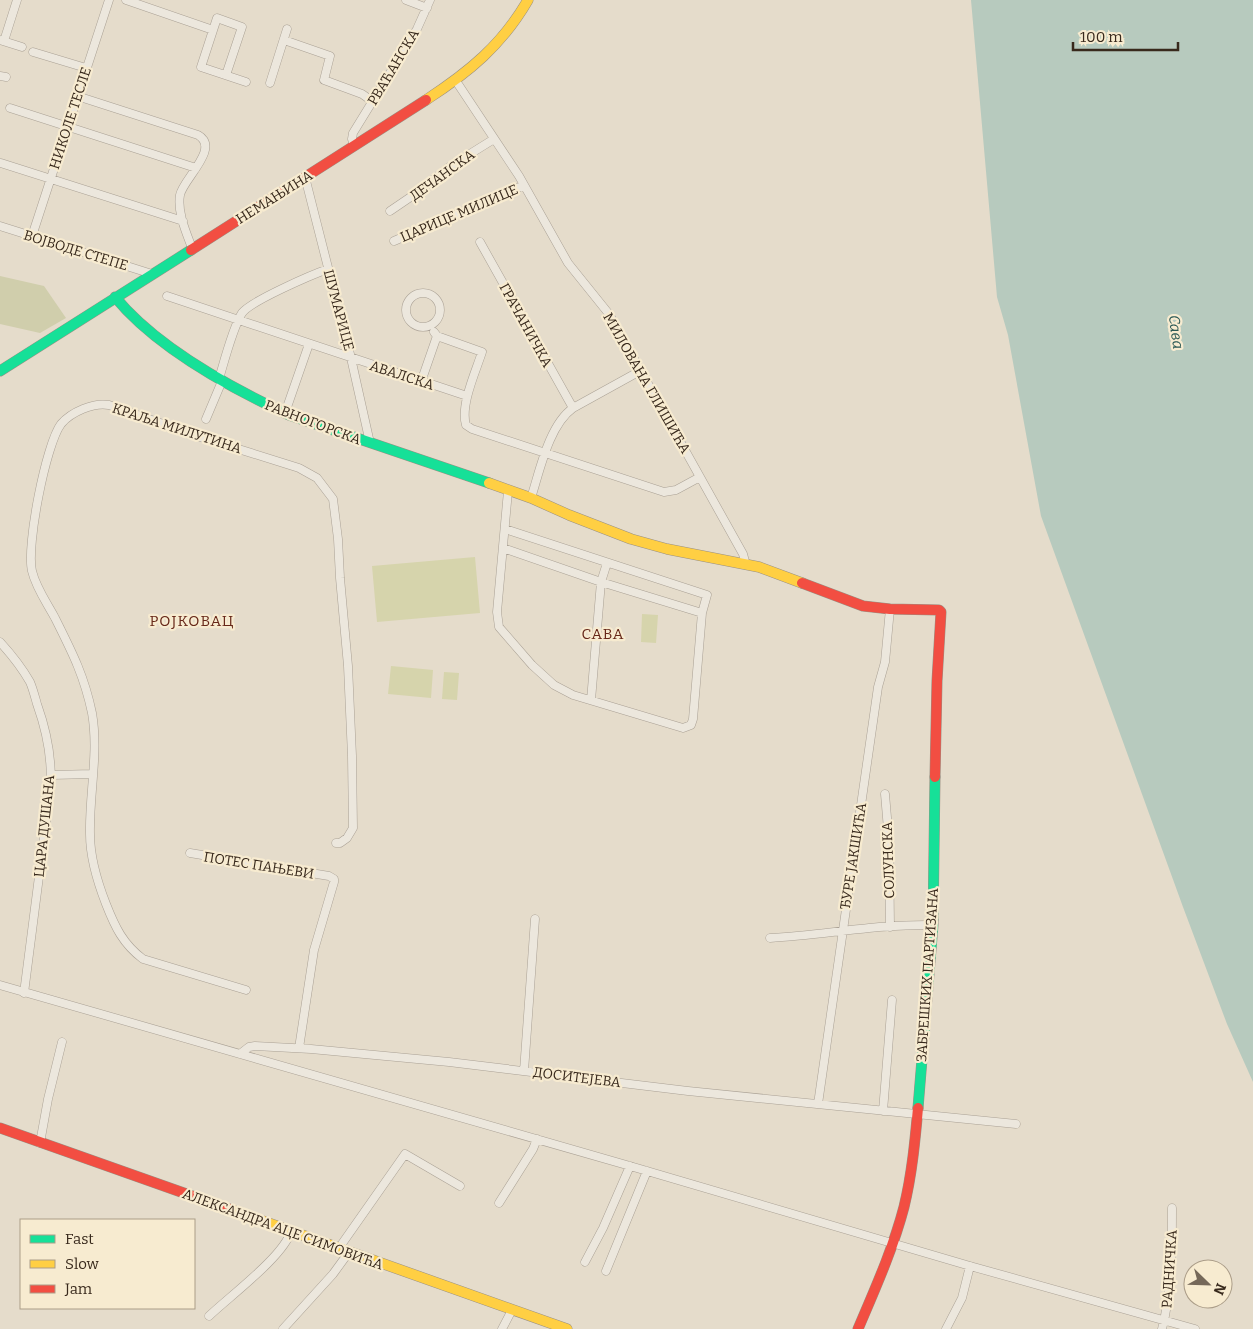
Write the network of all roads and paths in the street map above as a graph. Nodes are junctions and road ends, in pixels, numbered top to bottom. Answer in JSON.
{"nodes":[{"id":1,"x":17,"y":0,"type":"edge"},
{"id":2,"x":108,"y":0,"type":"edge"},
{"id":3,"x":126,"y":0,"type":"edge"},
{"id":4,"x":406,"y":0,"type":"edge"},
{"id":5,"x":528,"y":0,"type":"edge"},
{"id":6,"x":428,"y":4,"type":"edge"},
{"id":7,"x":287,"y":29,"type":"dead end"},
{"id":8,"x":214,"y":30,"type":"junction"},
{"id":9,"x":2,"y":40,"type":"edge"},
{"id":10,"x":284,"y":40,"type":"junction"},
{"id":11,"x":22,"y":47,"type":"dead end"},
{"id":12,"x":33,"y":52,"type":"dead end"},
{"id":13,"x":86,"y":68,"type":"junction"},
{"id":14,"x":226,"y":75,"type":"junction"},
{"id":15,"x":456,"y":81,"type":"junction"},
{"id":16,"x":246,"y":82,"type":"dead end"},
{"id":17,"x":270,"y":83,"type":"dead end"},
{"id":18,"x":77,"y":96,"type":"junction"},
{"id":19,"x":372,"y":101,"type":"junction"},
{"id":20,"x":10,"y":108,"type":"dead end"},
{"id":21,"x":67,"y":127,"type":"junction"},
{"id":22,"x":494,"y":139,"type":"junction"},
{"id":23,"x":354,"y":145,"type":"junction"},
{"id":24,"x":1,"y":162,"type":"edge"},
{"id":25,"x":196,"y":168,"type":"junction"},
{"id":26,"x":306,"y":177,"type":"junction"},
{"id":27,"x":50,"y":178,"type":"junction"},
{"id":28,"x":524,"y":185,"type":"junction"},
{"id":29,"x":390,"y":212,"type":"dead end"},
{"id":30,"x":183,"y":221,"type":"junction"},
{"id":31,"x":0,"y":226,"type":"edge"},
{"id":32,"x":32,"y":236,"type":"junction"},
{"id":33,"x":394,"y":241,"type":"dead end"},
{"id":34,"x":480,"y":242,"type":"dead end"},
{"id":35,"x":192,"y":248,"type":"junction"},
{"id":36,"x":328,"y":269,"type":"junction"},
{"id":37,"x":152,"y":274,"type":"junction"},
{"id":38,"x":166,"y":296,"type":"dead end"},
{"id":39,"x":115,"y":297,"type":"junction"},
{"id":40,"x":238,"y":321,"type":"junction"},
{"id":41,"x":431,"y":326,"type":"junction"},
{"id":42,"x":437,"y":336,"type":"junction"},
{"id":43,"x":309,"y":344,"type":"junction"},
{"id":44,"x":351,"y":358,"type":"junction"},
{"id":45,"x":0,"y":371,"type":"edge"},
{"id":46,"x":640,"y":371,"type":"junction"},
{"id":47,"x":220,"y":380,"type":"junction"},
{"id":48,"x":421,"y":382,"type":"junction"},
{"id":49,"x":467,"y":396,"type":"junction"},
{"id":50,"x":573,"y":408,"type":"junction"},
{"id":51,"x":285,"y":413,"type":"junction"},
{"id":52,"x":206,"y":419,"type":"dead end"},
{"id":53,"x":370,"y":443,"type":"junction"},
{"id":54,"x":546,"y":454,"type":"junction"},
{"id":55,"x":700,"y":476,"type":"junction"},
{"id":56,"x":508,"y":491,"type":"junction"},
{"id":57,"x":531,"y":498,"type":"junction"},
{"id":58,"x":505,"y":529,"type":"junction"},
{"id":59,"x":503,"y":548,"type":"junction"},
{"id":60,"x":607,"y":564,"type":"junction"},
{"id":61,"x":746,"y":565,"type":"junction"},
{"id":62,"x":601,"y":582,"type":"junction"},
{"id":63,"x":890,"y":610,"type":"junction"},
{"id":64,"x":941,"y":612,"type":"joint"},
{"id":65,"x":702,"y":613,"type":"junction"},
{"id":66,"x":0,"y":642,"type":"edge"},
{"id":67,"x":591,"y":700,"type":"junction"},
{"id":68,"x":92,"y":774,"type":"junction"},
{"id":69,"x":51,"y":775,"type":"junction"},
{"id":70,"x":885,"y":794,"type":"dead end"},
{"id":71,"x":336,"y":843,"type":"dead end"},
{"id":72,"x":190,"y":853,"type":"dead end"},
{"id":73,"x":535,"y":919,"type":"dead end"},
{"id":74,"x":933,"y":925,"type":"junction"},
{"id":75,"x":890,"y":927,"type":"junction"},
{"id":76,"x":842,"y":932,"type":"junction"},
{"id":77,"x":770,"y":938,"type":"dead end"},
{"id":78,"x":0,"y":986,"type":"edge"},
{"id":79,"x":246,"y":990,"type":"dead end"},
{"id":80,"x":24,"y":993,"type":"junction"},
{"id":81,"x":892,"y":1000,"type":"dead end"},
{"id":82,"x":62,"y":1042,"type":"dead end"},
{"id":83,"x":299,"y":1048,"type":"junction"},
{"id":84,"x":240,"y":1054,"type":"junction"},
{"id":85,"x":524,"y":1071,"type":"junction"},
{"id":86,"x":818,"y":1104,"type":"junction"},
{"id":87,"x":883,"y":1111,"type":"junction"},
{"id":88,"x":916,"y":1114,"type":"junction"},
{"id":89,"x":1016,"y":1124,"type":"dead end"},
{"id":90,"x":0,"y":1128,"type":"edge"},
{"id":91,"x":537,"y":1139,"type":"junction"},
{"id":92,"x":40,"y":1143,"type":"junction"},
{"id":93,"x":630,"y":1166,"type":"junction"},
{"id":94,"x":647,"y":1171,"type":"junction"},
{"id":95,"x":460,"y":1186,"type":"dead end"},
{"id":96,"x":499,"y":1203,"type":"dead end"},
{"id":97,"x":1172,"y":1208,"type":"dead end"},
{"id":98,"x":292,"y":1231,"type":"junction"},
{"id":99,"x":893,"y":1242,"type":"junction"},
{"id":100,"x":344,"y":1250,"type":"junction"},
{"id":101,"x":585,"y":1262,"type":"dead end"},
{"id":102,"x":970,"y":1266,"type":"junction"},
{"id":103,"x":606,"y":1271,"type":"dead end"},
{"id":104,"x":512,"y":1310,"type":"junction"},
{"id":105,"x":210,"y":1316,"type":"dead end"},
{"id":106,"x":1164,"y":1320,"type":"junction"},
{"id":107,"x":282,"y":1329,"type":"edge"},
{"id":108,"x":502,"y":1329,"type":"edge"},
{"id":109,"x":567,"y":1329,"type":"edge"},
{"id":110,"x":858,"y":1329,"type":"edge"},
{"id":111,"x":946,"y":1329,"type":"edge"},
{"id":112,"x":1162,"y":1329,"type":"edge"},
{"id":113,"x":1195,"y":1329,"type":"edge"}],
"edges":[{"from":1,"to":9,"type":"street"},
{"from":2,"to":13,"type":"street","name":"НИКОЛЕ ТЕСЛЕ"},
{"from":3,"to":8,"type":"street"},
{"from":4,"to":6,"type":"street","name":"РВАЋАНСКА"},
{"from":5,"to":15,"type":"street","name":"НЕМАЊИНА"},
{"from":6,"to":19,"type":"street","name":"РВАЋАНСКА"},
{"from":7,"to":10,"type":"street"},
{"from":8,"to":14,"type":"street"},
{"from":8,"to":14,"type":"street"},
{"from":9,"to":11,"type":"street"},
{"from":10,"to":17,"type":"street"},
{"from":10,"to":19,"type":"street"},
{"from":12,"to":13,"type":"street"},
{"from":13,"to":18,"type":"street","name":"НИКОЛЕ ТЕСЛЕ"},
{"from":14,"to":16,"type":"street"},
{"from":15,"to":22,"type":"street","name":"МИЛОВАНА ГЛИШИЋА"},
{"from":15,"to":23,"type":"street","name":"НЕМАЊИНА"},
{"from":18,"to":21,"type":"street","name":"НИКОЛЕ ТЕСЛЕ"},
{"from":18,"to":25,"type":"street"},
{"from":19,"to":23,"type":"street","name":"РВАЋАНСКА"},
{"from":20,"to":21,"type":"street"},
{"from":21,"to":25,"type":"street"},
{"from":21,"to":27,"type":"street","name":"НИКОЛЕ ТЕСЛЕ"},
{"from":22,"to":28,"type":"street","name":"МИЛОВАНА ГЛИШИЋА"},
{"from":22,"to":29,"type":"street","name":"ДЕЧАНСКА"},
{"from":23,"to":26,"type":"street","name":"НЕМАЊИНА"},
{"from":24,"to":27,"type":"street"},
{"from":25,"to":30,"type":"street"},
{"from":26,"to":35,"type":"street","name":"НЕМАЊИНА"},
{"from":26,"to":36,"type":"street","name":"ШУМАРИЦЕ"},
{"from":27,"to":30,"type":"street"},
{"from":27,"to":32,"type":"street","name":"НИКОЛЕ ТЕСЛЕ"},
{"from":28,"to":33,"type":"street","name":"ЦАРИЦЕ МИЛИЦЕ"},
{"from":28,"to":46,"type":"street","name":"МИЛОВАНА ГЛИШИЋА"},
{"from":30,"to":35,"type":"street"},
{"from":31,"to":32,"type":"street","name":"ВОЈВОДЕ СТЕПЕ"},
{"from":32,"to":37,"type":"street","name":"ВОЈВОДЕ СТЕПЕ"},
{"from":34,"to":50,"type":"street","name":"ГРАЧАНИЧКА"},
{"from":35,"to":37,"type":"street","name":"НЕМАЊИНА"},
{"from":36,"to":40,"type":"street"},
{"from":36,"to":44,"type":"street","name":"ШУМАРИЦЕ"},
{"from":37,"to":39,"type":"street","name":"НЕМАЊИНА"},
{"from":38,"to":40,"type":"street","name":"АВАЛСКА"},
{"from":39,"to":45,"type":"street","name":"НЕМАЊИНА"},
{"from":39,"to":47,"type":"street","name":"РАВНОГОРСКА"},
{"from":40,"to":43,"type":"street","name":"АВАЛСКА"},
{"from":40,"to":47,"type":"street"},
{"from":41,"to":41,"type":"street"},
{"from":41,"to":42,"type":"street"},
{"from":42,"to":48,"type":"street"},
{"from":42,"to":49,"type":"street"},
{"from":43,"to":44,"type":"street","name":"АВАЛСКА"},
{"from":43,"to":51,"type":"street"},
{"from":44,"to":48,"type":"street","name":"АВАЛСКА"},
{"from":44,"to":53,"type":"street","name":"ШУМАРИЦЕ"},
{"from":46,"to":50,"type":"street"},
{"from":46,"to":55,"type":"street","name":"МИЛОВАНА ГЛИШИЋА"},
{"from":47,"to":51,"type":"street","name":"РАВНОГОРСКА"},
{"from":47,"to":52,"type":"street"},
{"from":48,"to":49,"type":"street","name":"АВАЛСКА"},
{"from":49,"to":54,"type":"street"},
{"from":50,"to":54,"type":"street"},
{"from":51,"to":53,"type":"street","name":"РАВНОГОРСКА"},
{"from":53,"to":56,"type":"street","name":"РАВНОГОРСКА"},
{"from":54,"to":55,"type":"street"},
{"from":54,"to":57,"type":"street"},
{"from":55,"to":61,"type":"street","name":"МИЛОВАНА ГЛИШИЋА"},
{"from":56,"to":57,"type":"street","name":"РАВНОГОРСКА"},
{"from":56,"to":58,"type":"street"},
{"from":57,"to":61,"type":"street","name":"РАВНОГОРСКА"},
{"from":58,"to":59,"type":"street"},
{"from":58,"to":60,"type":"street"},
{"from":59,"to":62,"type":"street"},
{"from":59,"to":67,"type":"street"},
{"from":60,"to":62,"type":"street"},
{"from":60,"to":65,"type":"street"},
{"from":61,"to":63,"type":"street","name":"РАВНОГОРСКА"},
{"from":62,"to":65,"type":"street"},
{"from":62,"to":67,"type":"street"},
{"from":63,"to":64,"type":"street","name":"РАВНОГОРСКА"},
{"from":63,"to":76,"type":"street","name":"ЂУРЕ ЈАКШИЋА"},
{"from":64,"to":74,"type":"street","name":"ЗАБРЕШКИХ ПАРТИЗАНА"},
{"from":65,"to":67,"type":"street"},
{"from":66,"to":69,"type":"street","name":"ЦАРА ДУШАНА"},
{"from":68,"to":69,"type":"street"},
{"from":68,"to":71,"type":"street","name":"КРАЉА МИЛУТИНА"},
{"from":68,"to":79,"type":"street","name":"КРАЉА МИЛУТИНА"},
{"from":69,"to":80,"type":"street","name":"ЦАРА ДУШАНА"},
{"from":70,"to":75,"type":"street","name":"СОЛУНСКА"},
{"from":72,"to":83,"type":"street","name":"ПОТЕС ПАЊЕВИ"},
{"from":73,"to":85,"type":"street"},
{"from":74,"to":75,"type":"street"},
{"from":74,"to":88,"type":"street","name":"ЗАБРЕШКИХ ПАРТИЗАНА"},
{"from":75,"to":76,"type":"street"},
{"from":76,"to":77,"type":"street"},
{"from":76,"to":86,"type":"street","name":"ЂУРЕ ЈАКШИЋА"},
{"from":78,"to":80,"type":"street"},
{"from":80,"to":84,"type":"street"},
{"from":81,"to":87,"type":"street"},
{"from":82,"to":92,"type":"street"},
{"from":83,"to":84,"type":"street","name":"ДОСИТЕЈЕВА"},
{"from":83,"to":85,"type":"street","name":"ДОСИТЕЈЕВА"},
{"from":84,"to":91,"type":"street"},
{"from":85,"to":86,"type":"street","name":"ДОСИТЕЈЕВА"},
{"from":86,"to":87,"type":"street","name":"ДОСИТЕЈЕВА"},
{"from":87,"to":88,"type":"street","name":"ДОСИТЕЈЕВА"},
{"from":88,"to":89,"type":"street","name":"ДОСИТЕЈЕВА"},
{"from":88,"to":99,"type":"street","name":"ЗАБРЕШКИХ ПАРТИЗАНА"},
{"from":90,"to":92,"type":"street","name":"АЛЕКСАНДРА АЦЕ СИМОВИЋА"},
{"from":91,"to":93,"type":"street"},
{"from":91,"to":96,"type":"street"},
{"from":92,"to":98,"type":"street","name":"АЛЕКСАНДРА АЦЕ СИМОВИЋА"},
{"from":93,"to":94,"type":"street"},
{"from":93,"to":101,"type":"street"},
{"from":94,"to":99,"type":"street"},
{"from":94,"to":103,"type":"street"},
{"from":95,"to":100,"type":"street"},
{"from":97,"to":106,"type":"street","name":"РАДНИЧКА"},
{"from":98,"to":100,"type":"street","name":"АЛЕКСАНДРА АЦЕ СИМОВИЋА"},
{"from":98,"to":105,"type":"street"},
{"from":99,"to":102,"type":"street"},
{"from":99,"to":110,"type":"street","name":"ЗАБРЕШКИХ ПАРТИЗАНА"},
{"from":100,"to":104,"type":"street","name":"АЛЕКСАНДРА АЦЕ СИМОВИЋА"},
{"from":100,"to":107,"type":"street"},
{"from":102,"to":106,"type":"street"},
{"from":102,"to":111,"type":"street"},
{"from":104,"to":108,"type":"street"},
{"from":104,"to":109,"type":"street","name":"АЛЕКСАНДРА АЦЕ СИМОВИЋА"},
{"from":106,"to":112,"type":"street","name":"РАДНИЧКА"},
{"from":106,"to":113,"type":"street"}]}
